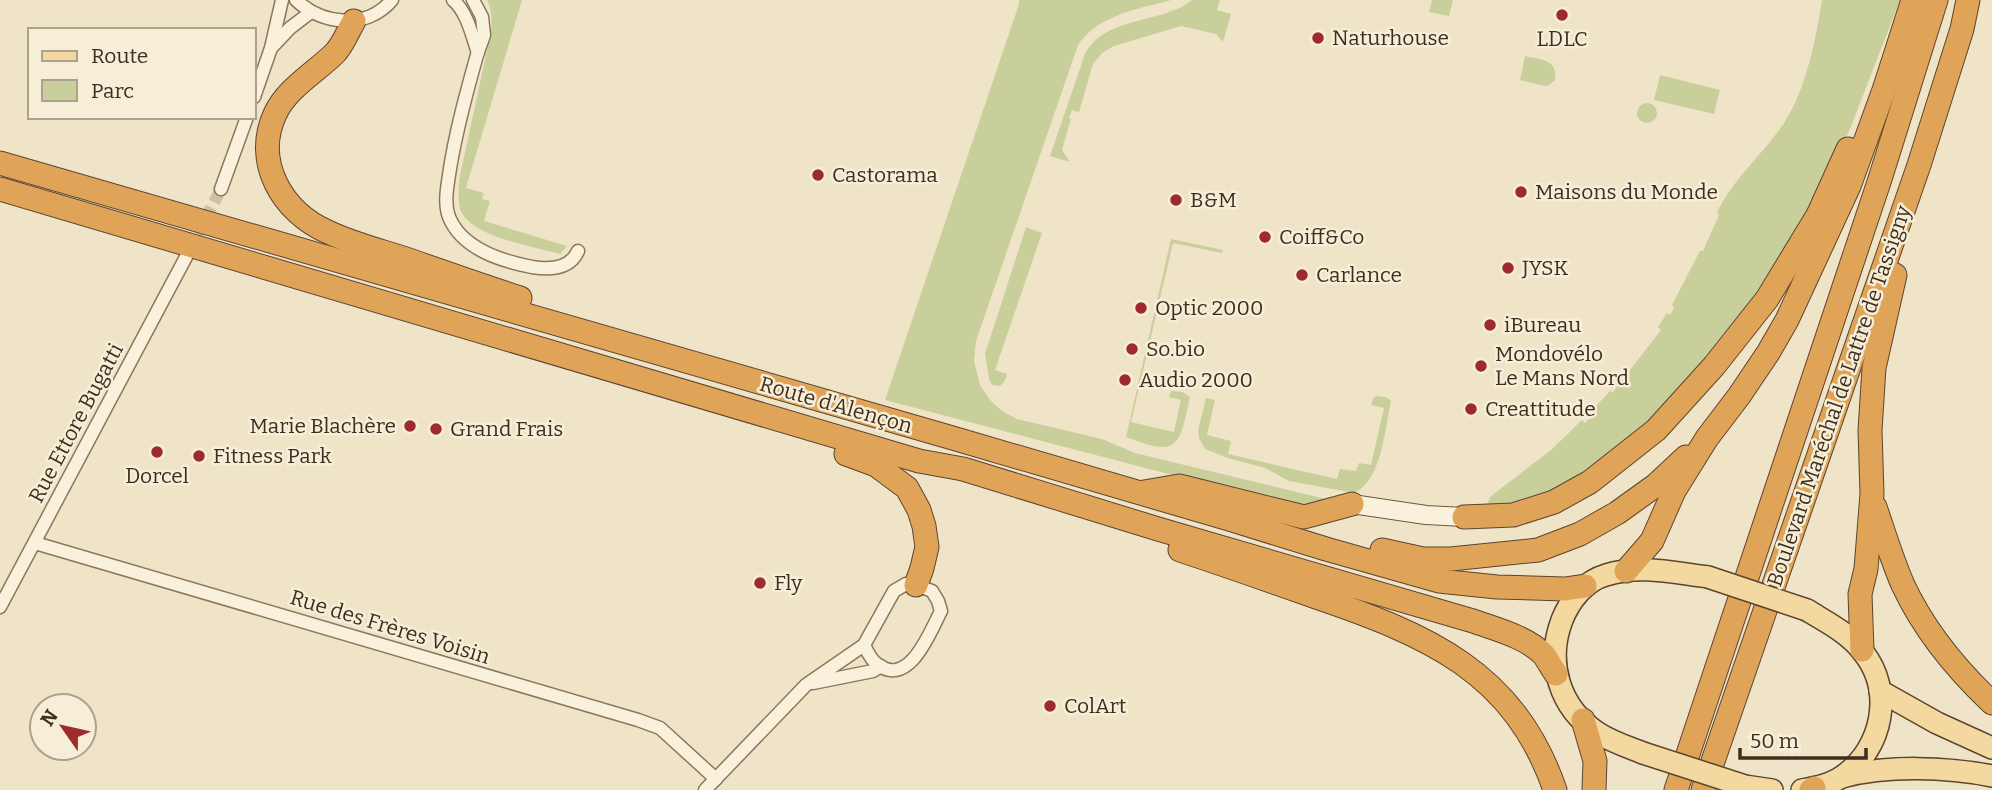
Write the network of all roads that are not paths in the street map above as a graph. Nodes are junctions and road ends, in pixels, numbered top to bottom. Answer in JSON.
{"nodes":[{"id":1,"x":282,"y":0,"type":"edge"},
{"id":2,"x":296,"y":0,"type":"edge"},
{"id":3,"x":392,"y":0,"type":"edge"},
{"id":4,"x":453,"y":0,"type":"edge"},
{"id":5,"x":473,"y":0,"type":"edge"},
{"id":6,"x":1913,"y":0,"type":"edge"},
{"id":7,"x":1936,"y":0,"type":"edge"},
{"id":8,"x":1968,"y":0,"type":"edge"},
{"id":9,"x":311,"y":12,"type":"junction"},
{"id":10,"x":354,"y":21,"type":"junction"},
{"id":11,"x":271,"y":48,"type":"junction"},
{"id":12,"x":478,"y":52,"type":"junction"},
{"id":13,"x":1884,"y":90,"type":"junction"},
{"id":14,"x":256,"y":91,"type":"edge"},
{"id":15,"x":246,"y":119,"type":"edge"},
{"id":16,"x":4,"y":164,"type":"edge"},
{"id":17,"x":1919,"y":165,"type":"junction"},
{"id":18,"x":0,"y":189,"type":"edge"},
{"id":19,"x":222,"y":189,"type":"tunnel mouth"},
{"id":20,"x":578,"y":251,"type":"dead end"},
{"id":21,"x":186,"y":257,"type":"tunnel mouth"},
{"id":22,"x":717,"y":370,"type":"junction"},
{"id":23,"x":749,"y":410,"type":"junction"},
{"id":24,"x":1707,"y":438,"type":"junction"},
{"id":25,"x":919,"y":461,"type":"junction"},
{"id":26,"x":1140,"y":493,"type":"junction"},
{"id":27,"x":1872,"y":494,"type":"junction"},
{"id":28,"x":1352,"y":503,"type":"joint"},
{"id":29,"x":1464,"y":517,"type":"joint"},
{"id":30,"x":1229,"y":519,"type":"junction"},
{"id":31,"x":35,"y":542,"type":"junction"},
{"id":32,"x":1626,"y":570,"type":"junction"},
{"id":33,"x":916,"y":585,"type":"junction"},
{"id":34,"x":1585,"y":586,"type":"junction"},
{"id":35,"x":0,"y":607,"type":"edge"},
{"id":36,"x":864,"y":645,"type":"junction"},
{"id":37,"x":1862,"y":650,"type":"junction"},
{"id":38,"x":881,"y":666,"type":"junction"},
{"id":39,"x":1556,"y":674,"type":"junction"},
{"id":40,"x":806,"y":685,"type":"junction"},
{"id":41,"x":1880,"y":691,"type":"junction"},
{"id":42,"x":1992,"y":703,"type":"edge"},
{"id":43,"x":1583,"y":720,"type":"junction"},
{"id":44,"x":1992,"y":748,"type":"edge"},
{"id":45,"x":1992,"y":776,"type":"edge"},
{"id":46,"x":1842,"y":777,"type":"junction"},
{"id":47,"x":716,"y":779,"type":"junction"},
{"id":48,"x":1809,"y":789,"type":"edge"},
{"id":49,"x":705,"y":790,"type":"edge"},
{"id":50,"x":1555,"y":790,"type":"edge"},
{"id":51,"x":1594,"y":790,"type":"edge"},
{"id":52,"x":1676,"y":790,"type":"edge"},
{"id":53,"x":1703,"y":790,"type":"edge"},
{"id":54,"x":1772,"y":790,"type":"edge"}],
"edges":[{"from":1,"to":11,"type":"street"},
{"from":2,"to":9,"type":"street"},
{"from":3,"to":10,"type":"street"},
{"from":4,"to":12,"type":"street"},
{"from":5,"to":12,"type":"street"},
{"from":6,"to":13,"type":"highway"},
{"from":7,"to":52,"type":"highway","name":"Boulevard Maréchal de Lattre de Tassigny"},
{"from":8,"to":17,"type":"highway","name":"Boulevard Maréchal de Lattre de Tassigny"},
{"from":9,"to":10,"type":"street"},
{"from":9,"to":11,"type":"street"},
{"from":10,"to":22,"type":"highway"},
{"from":11,"to":14,"type":"street"},
{"from":12,"to":20,"type":"street"},
{"from":13,"to":24,"type":"highway"},
{"from":13,"to":29,"type":"highway"},
{"from":15,"to":19,"type":"street"},
{"from":16,"to":22,"type":"highway"},
{"from":17,"to":27,"type":"highway"},
{"from":17,"to":53,"type":"highway","name":"Boulevard Maréchal de Lattre de Tassigny"},
{"from":18,"to":23,"type":"highway"},
{"from":21,"to":31,"type":"street","name":"Rue Ettore Bugatti"},
{"from":22,"to":26,"type":"highway","name":"Route d'Alençon"},
{"from":23,"to":25,"type":"highway"},
{"from":23,"to":33,"type":"highway"},
{"from":24,"to":30,"type":"highway"},
{"from":24,"to":32,"type":"highway"},
{"from":25,"to":39,"type":"highway"},
{"from":25,"to":50,"type":"highway"},
{"from":26,"to":28,"type":"highway"},
{"from":26,"to":30,"type":"highway"},
{"from":27,"to":37,"type":"highway"},
{"from":27,"to":42,"type":"highway"},
{"from":28,"to":29,"type":"street"},
{"from":30,"to":34,"type":"highway"},
{"from":31,"to":35,"type":"street","name":"Rue Ettore Bugatti"},
{"from":31,"to":47,"type":"street","name":"Rue des Frères Voisin"},
{"from":32,"to":34,"type":"main road"},
{"from":32,"to":37,"type":"main road","bridge":true},
{"from":33,"to":36,"type":"street"},
{"from":33,"to":38,"type":"street"},
{"from":34,"to":39,"type":"main road"},
{"from":36,"to":38,"type":"street"},
{"from":36,"to":40,"type":"street"},
{"from":37,"to":41,"type":"main road"},
{"from":38,"to":40,"type":"street"},
{"from":39,"to":43,"type":"main road"},
{"from":40,"to":47,"type":"street"},
{"from":41,"to":44,"type":"main road"},
{"from":41,"to":46,"type":"main road"},
{"from":43,"to":51,"type":"highway"},
{"from":43,"to":54,"type":"main road","bridge":true},
{"from":45,"to":46,"type":"main road"},
{"from":46,"to":48,"type":"main road"},
{"from":47,"to":49,"type":"street"}]}
